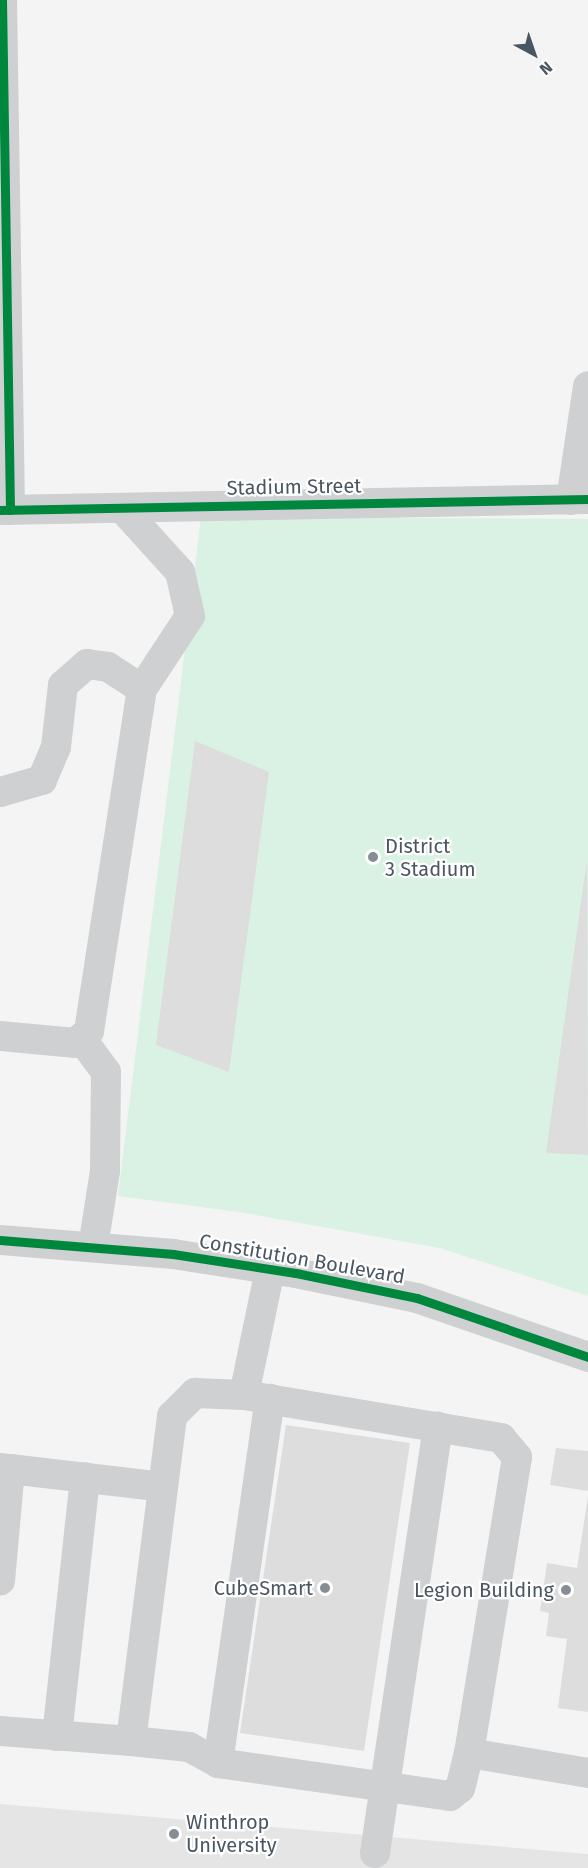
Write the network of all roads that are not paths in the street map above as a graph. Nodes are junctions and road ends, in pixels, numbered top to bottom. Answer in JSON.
{"nodes":[{"id":1,"x":2,"y":0,"type":"edge"},
{"id":2,"x":588,"y":386,"type":"edge"},
{"id":3,"x":580,"y":499,"type":"edge"},
{"id":4,"x":122,"y":508,"type":"junction"},
{"id":5,"x":5,"y":510,"type":"edge"},
{"id":6,"x":142,"y":689,"type":"junction"},
{"id":7,"x":0,"y":792,"type":"edge"},
{"id":8,"x":0,"y":1036,"type":"edge"},
{"id":9,"x":81,"y":1038,"type":"junction"},
{"id":10,"x":0,"y":1240,"type":"edge"},
{"id":11,"x":93,"y":1247,"type":"junction"},
{"id":12,"x":270,"y":1269,"type":"junction"},
{"id":13,"x":588,"y":1357,"type":"edge"},
{"id":14,"x":257,"y":1397,"type":"junction"},
{"id":15,"x":438,"y":1427,"type":"junction"},
{"id":16,"x":5,"y":1468,"type":"edge"},
{"id":17,"x":85,"y":1478,"type":"junction"},
{"id":18,"x":163,"y":1487,"type":"junction"},
{"id":19,"x":0,"y":1581,"type":"edge"},
{"id":20,"x":0,"y":1731,"type":"edge"},
{"id":21,"x":57,"y":1736,"type":"junction"},
{"id":22,"x":131,"y":1741,"type":"junction"},
{"id":23,"x":469,"y":1753,"type":"junction"},
{"id":24,"x":218,"y":1763,"type":"junction"},
{"id":25,"x":588,"y":1773,"type":"edge"},
{"id":26,"x":385,"y":1787,"type":"junction"},
{"id":27,"x":375,"y":1853,"type":"dead end"}],
"edges":[{"from":1,"to":5,"type":"street"},
{"from":2,"to":3,"type":"street"},
{"from":3,"to":4,"type":"street","name":"Stadium Street"},
{"from":4,"to":5,"type":"street","name":"Stadium Street"},
{"from":4,"to":6,"type":"street"},
{"from":6,"to":7,"type":"street"},
{"from":6,"to":9,"type":"street"},
{"from":8,"to":9,"type":"street"},
{"from":9,"to":11,"type":"street"},
{"from":10,"to":11,"type":"street","name":"Constitution Boulevard"},
{"from":11,"to":12,"type":"street","name":"Constitution Boulevard"},
{"from":12,"to":13,"type":"street","name":"Constitution Boulevard"},
{"from":12,"to":14,"type":"street"},
{"from":14,"to":15,"type":"street"},
{"from":14,"to":18,"type":"street"},
{"from":14,"to":24,"type":"street"},
{"from":15,"to":23,"type":"street"},
{"from":15,"to":26,"type":"street"},
{"from":16,"to":17,"type":"street"},
{"from":16,"to":19,"type":"street"},
{"from":17,"to":18,"type":"street"},
{"from":17,"to":21,"type":"street"},
{"from":18,"to":22,"type":"street"},
{"from":20,"to":21,"type":"street"},
{"from":21,"to":22,"type":"street"},
{"from":22,"to":24,"type":"street"},
{"from":23,"to":25,"type":"street"},
{"from":23,"to":26,"type":"street"},
{"from":24,"to":26,"type":"street"},
{"from":26,"to":27,"type":"street"}]}
